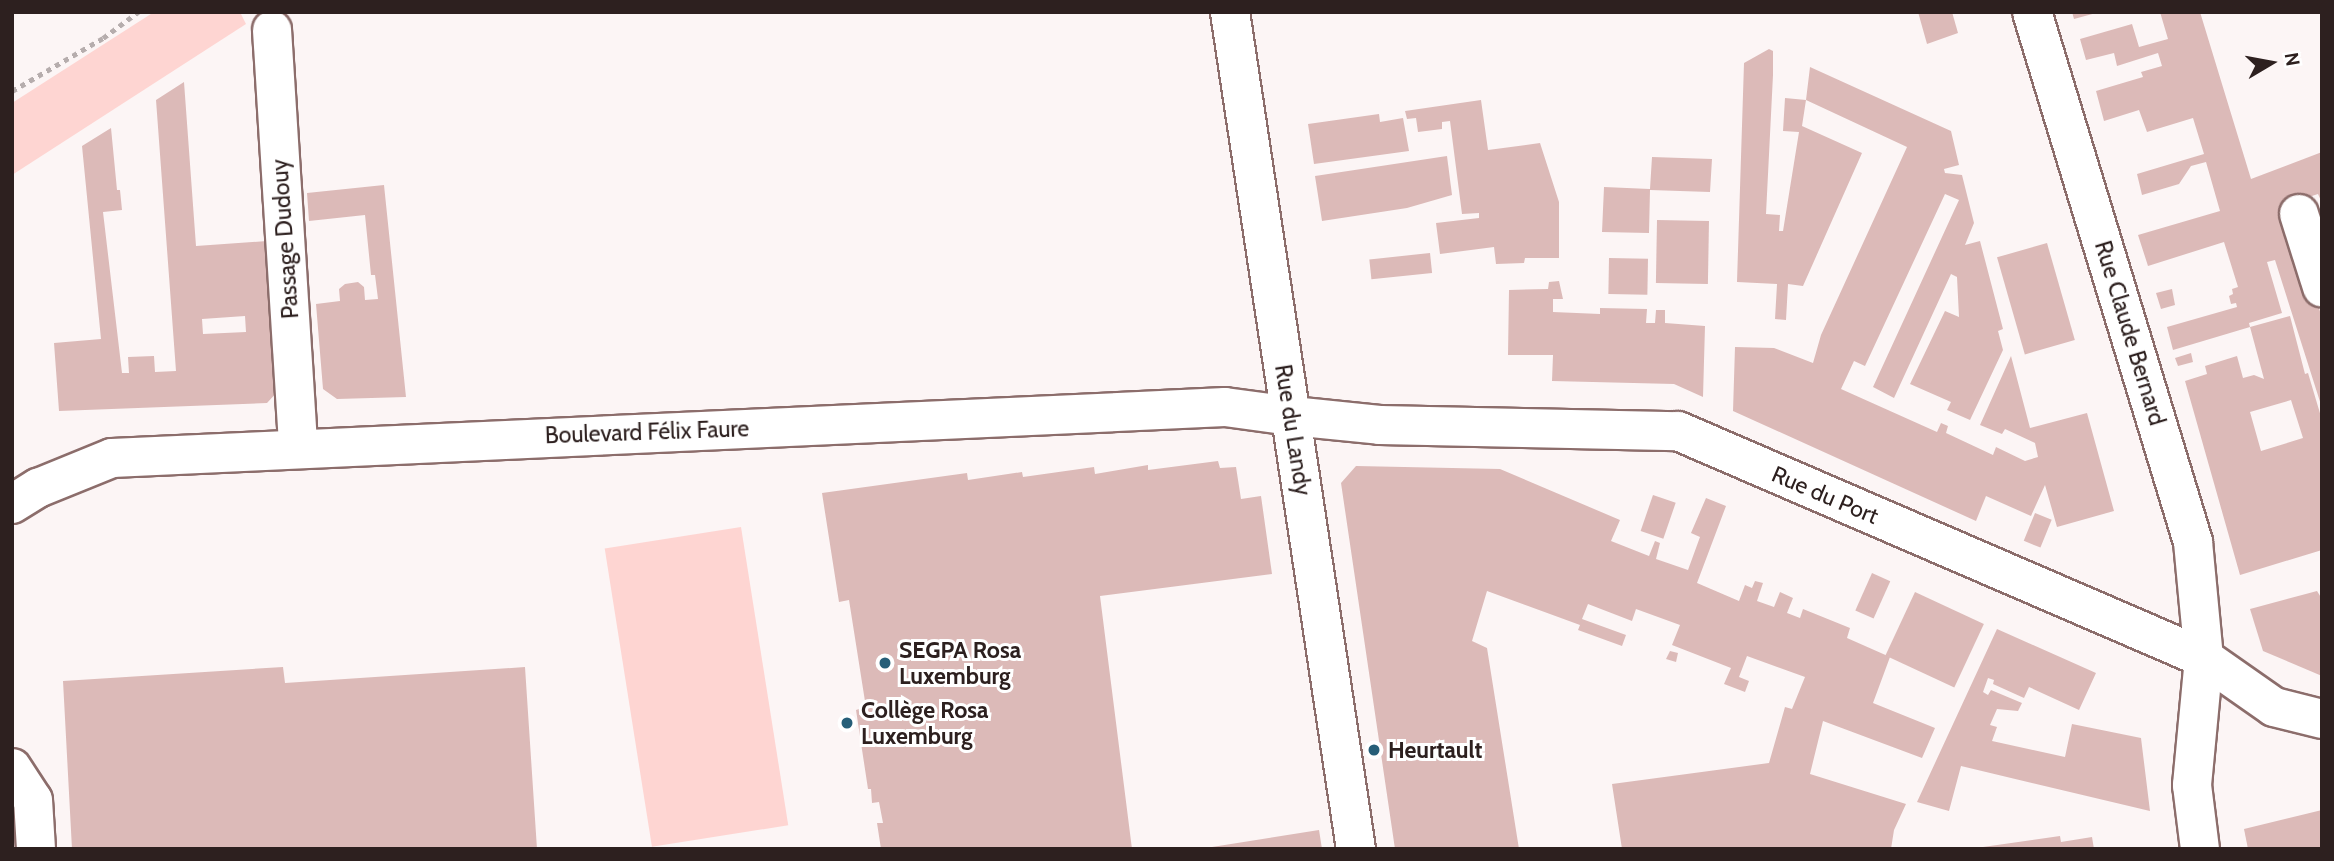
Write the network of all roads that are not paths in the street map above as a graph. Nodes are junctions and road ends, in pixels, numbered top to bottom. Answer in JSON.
{"nodes":[{"id":1,"x":1230,"y":12,"type":"edge"},
{"id":2,"x":2032,"y":12,"type":"edge"},
{"id":3,"x":272,"y":30,"type":"dead end"},
{"id":4,"x":2299,"y":214,"type":"dead end"},
{"id":5,"x":2322,"y":286,"type":"edge"},
{"id":6,"x":1292,"y":416,"type":"junction"},
{"id":7,"x":298,"y":447,"type":"junction"},
{"id":8,"x":12,"y":504,"type":"edge"},
{"id":9,"x":2204,"y":658,"type":"junction"},
{"id":10,"x":2322,"y":719,"type":"edge"},
{"id":11,"x":12,"y":768,"type":"edge"},
{"id":12,"x":36,"y":849,"type":"edge"},
{"id":13,"x":1356,"y":849,"type":"edge"},
{"id":14,"x":2200,"y":849,"type":"edge"}],
"edges":[{"from":1,"to":6,"type":"street","name":"Rue du Landy"},
{"from":2,"to":9,"type":"street","name":"Rue Claude Bernard"},
{"from":3,"to":7,"type":"street","name":"Passage Dudouy"},
{"from":4,"to":5,"type":"street"},
{"from":6,"to":7,"type":"street","name":"Boulevard Félix Faure"},
{"from":6,"to":9,"type":"street","name":"Rue du Port"},
{"from":6,"to":13,"type":"street","name":"Rue du Landy"},
{"from":7,"to":8,"type":"street","name":"Boulevard Félix Faure"},
{"from":9,"to":10,"type":"street","name":"Rue du Port"},
{"from":9,"to":14,"type":"street","name":"Rue Claude Bernard"},
{"from":11,"to":12,"type":"street"}]}
